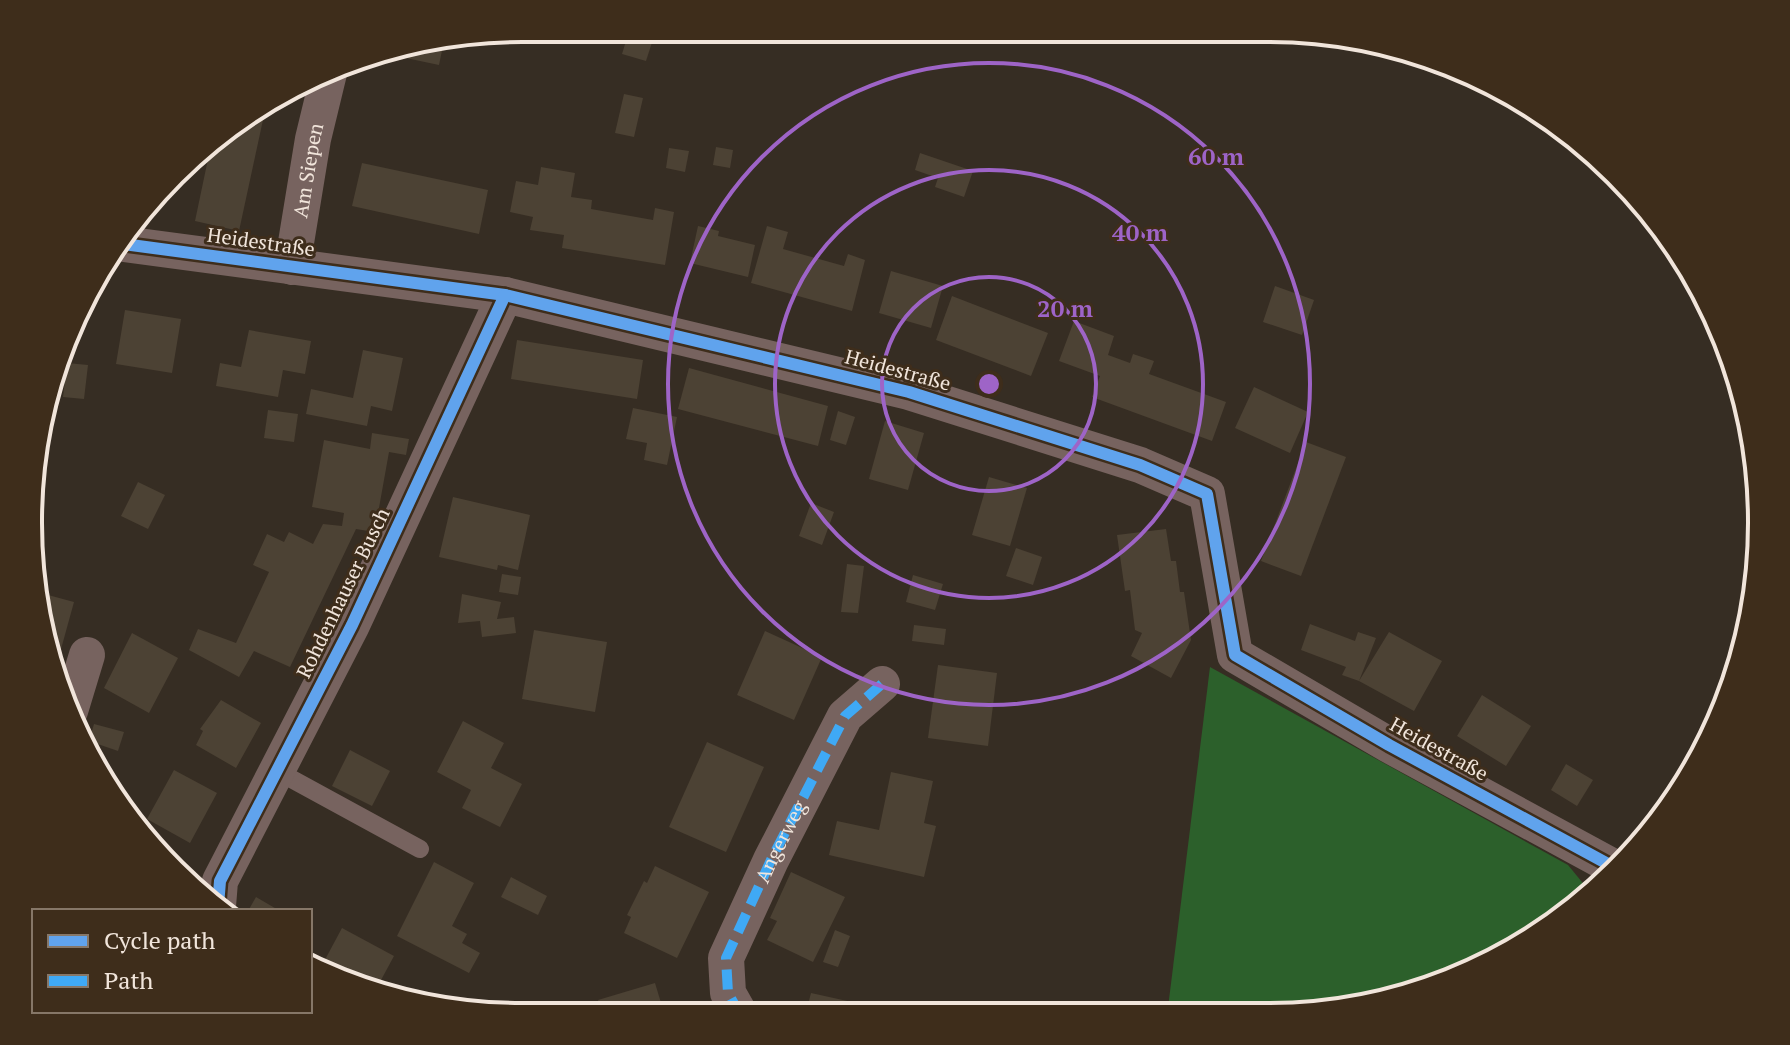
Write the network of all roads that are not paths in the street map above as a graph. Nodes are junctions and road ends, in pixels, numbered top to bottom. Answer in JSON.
{"nodes":[{"id":1,"x":326,"y":85,"type":"edge"},
{"id":2,"x":131,"y":245,"type":"edge"},
{"id":3,"x":292,"y":267,"type":"junction"},
{"id":4,"x":505,"y":295,"type":"junction"},
{"id":5,"x":87,"y":655,"type":"dead end"},
{"id":6,"x":882,"y":684,"type":"dead end"},
{"id":7,"x":75,"y":695,"type":"edge"},
{"id":8,"x":277,"y":771,"type":"junction"},
{"id":9,"x":420,"y":849,"type":"dead end"},
{"id":10,"x":1606,"y":863,"type":"edge"},
{"id":11,"x":219,"y":895,"type":"edge"},
{"id":12,"x":734,"y":1003,"type":"edge"}],
"edges":[{"from":1,"to":3,"type":"street","name":"Am Siepen"},
{"from":2,"to":3,"type":"street","name":"Heidestraße"},
{"from":3,"to":4,"type":"street","name":"Heidestraße"},
{"from":4,"to":8,"type":"street","name":"Rohdenhauser Busch"},
{"from":4,"to":10,"type":"street","name":"Heidestraße"},
{"from":5,"to":7,"type":"street"},
{"from":6,"to":12,"type":"street","name":"Angerweg"},
{"from":8,"to":9,"type":"lane"},
{"from":8,"to":11,"type":"street","name":"Rohdenhauser Busch"}]}
